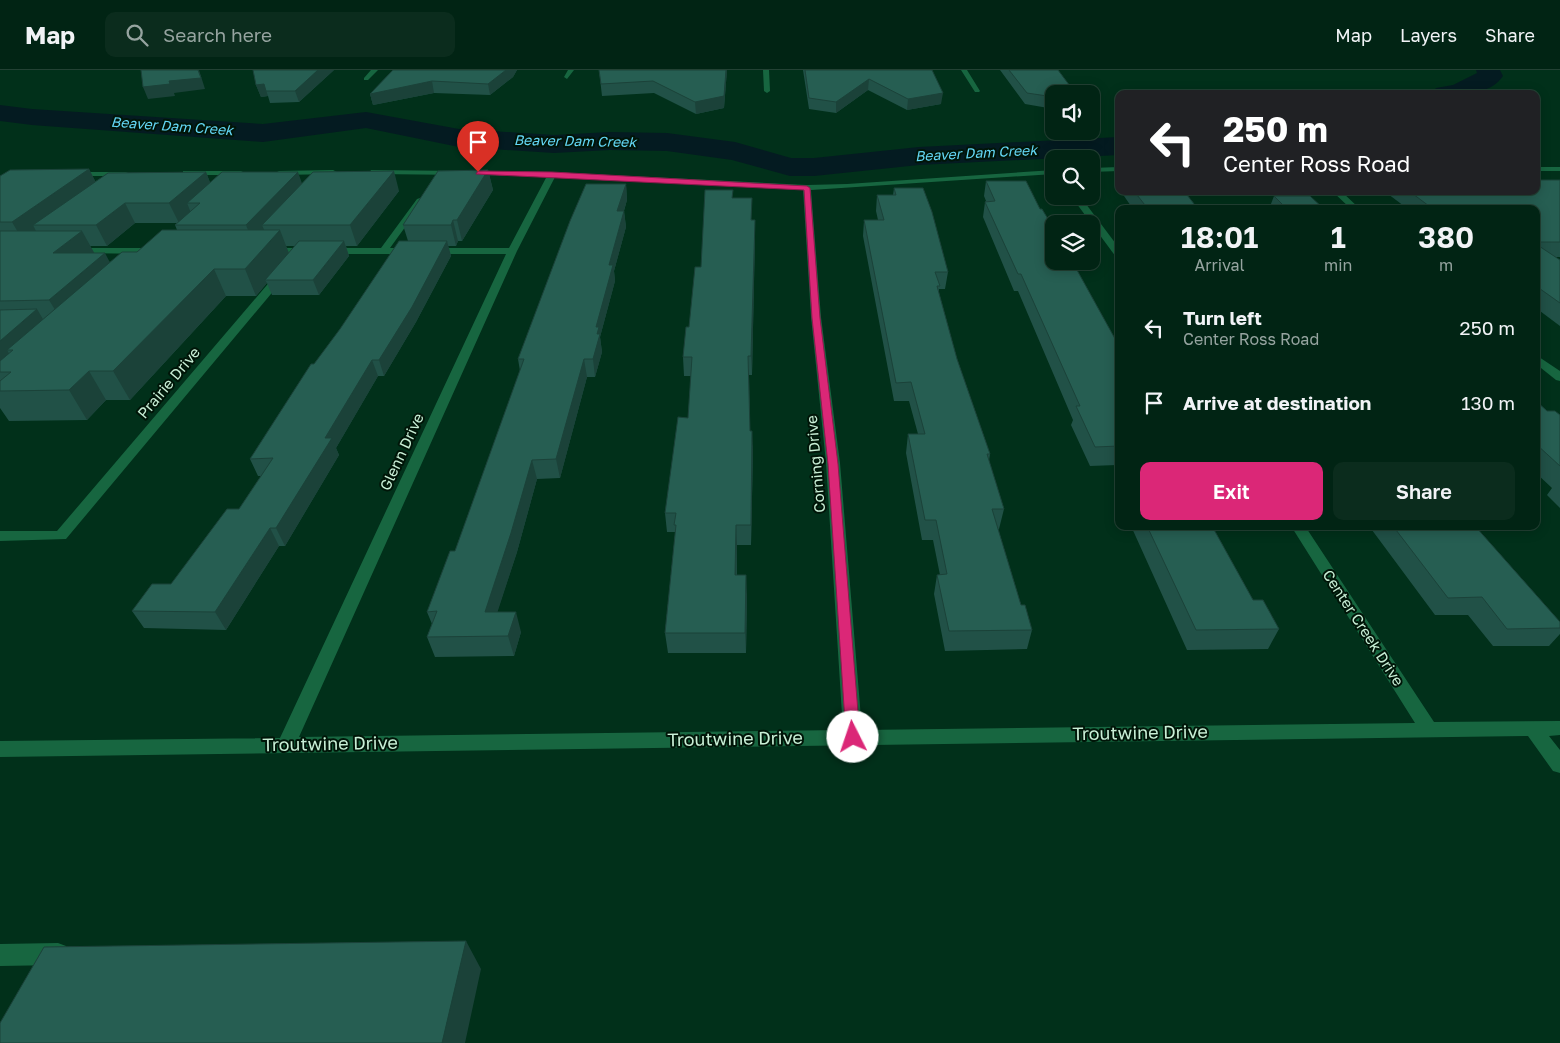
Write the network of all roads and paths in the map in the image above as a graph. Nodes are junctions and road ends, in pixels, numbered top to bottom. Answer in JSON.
{"nodes":[{"id":1,"x":375,"y":70,"type":"edge"},
{"id":2,"x":571,"y":70,"type":"edge"},
{"id":3,"x":766,"y":70,"type":"edge"},
{"id":4,"x":964,"y":70,"type":"edge"},
{"id":5,"x":567,"y":77,"type":"dead end"},
{"id":6,"x":366,"y":79,"type":"dead end"},
{"id":7,"x":977,"y":91,"type":"dead end"},
{"id":8,"x":767,"y":92,"type":"dead end"},
{"id":9,"x":1115,"y":169,"type":"edge"},
{"id":10,"x":1540,"y":169,"type":"edge"},
{"id":11,"x":1560,"y":169,"type":"edge"},
{"id":12,"x":1100,"y":170,"type":"edge"},
{"id":13,"x":368,"y":172,"type":"edge"},
{"id":14,"x":272,"y":173,"type":"edge"},
{"id":15,"x":1045,"y":173,"type":"edge"},
{"id":16,"x":65,"y":174,"type":"edge"},
{"id":17,"x":174,"y":174,"type":"edge"},
{"id":18,"x":552,"y":174,"type":"junction"},
{"id":19,"x":332,"y":175,"type":"edge"},
{"id":20,"x":119,"y":185,"type":"edge"},
{"id":21,"x":228,"y":186,"type":"edge"},
{"id":22,"x":807,"y":188,"type":"junction"},
{"id":23,"x":424,"y":195,"type":"edge"},
{"id":24,"x":1340,"y":195,"type":"edge"},
{"id":25,"x":1082,"y":205,"type":"edge"},
{"id":26,"x":1352,"y":205,"type":"edge"},
{"id":27,"x":262,"y":247,"type":"edge"},
{"id":28,"x":302,"y":250,"type":"junction"},
{"id":29,"x":384,"y":250,"type":"junction"},
{"id":30,"x":1115,"y":250,"type":"edge"},
{"id":31,"x":68,"y":251,"type":"edge"},
{"id":32,"x":512,"y":251,"type":"junction"},
{"id":33,"x":142,"y":264,"type":"edge"},
{"id":34,"x":1540,"y":361,"type":"edge"},
{"id":35,"x":1560,"y":377,"type":"edge"},
{"id":36,"x":1301,"y":530,"type":"edge"},
{"id":37,"x":0,"y":536,"type":"edge"},
{"id":38,"x":1533,"y":728,"type":"junction"},
{"id":39,"x":1560,"y":728,"type":"edge"},
{"id":40,"x":1429,"y":729,"type":"junction"},
{"id":41,"x":853,"y":737,"type":"junction"},
{"id":42,"x":286,"y":745,"type":"junction"},
{"id":43,"x":0,"y":749,"type":"edge"},
{"id":44,"x":1560,"y":765,"type":"edge"},
{"id":45,"x":79,"y":954,"type":"edge"},
{"id":46,"x":0,"y":955,"type":"edge"}],
"edges":[{"from":1,"to":6,"type":"street"},
{"from":2,"to":5,"type":"street"},
{"from":3,"to":8,"type":"street"},
{"from":4,"to":7,"type":"street"},
{"from":9,"to":12,"type":"street"},
{"from":10,"to":11,"type":"street"},
{"from":13,"to":18,"type":"street"},
{"from":14,"to":19,"type":"street"},
{"from":15,"to":22,"type":"street"},
{"from":16,"to":20,"type":"street"},
{"from":17,"to":21,"type":"street"},
{"from":18,"to":22,"type":"street"},
{"from":18,"to":32,"type":"street","name":"Glenn Drive"},
{"from":22,"to":41,"type":"street","name":"Corning Drive"},
{"from":23,"to":29,"type":"street"},
{"from":24,"to":26,"type":"street"},
{"from":25,"to":30,"type":"street"},
{"from":27,"to":28,"type":"street"},
{"from":28,"to":29,"type":"street"},
{"from":28,"to":37,"type":"street","name":"Prairie Drive"},
{"from":29,"to":32,"type":"street"},
{"from":31,"to":33,"type":"street"},
{"from":32,"to":42,"type":"street","name":"Glenn Drive"},
{"from":34,"to":35,"type":"street"},
{"from":36,"to":40,"type":"street","name":"Center Creek Drive"},
{"from":38,"to":39,"type":"street","name":"Troutwine Drive"},
{"from":38,"to":40,"type":"street","name":"Troutwine Drive"},
{"from":38,"to":44,"type":"street"},
{"from":40,"to":41,"type":"street","name":"Troutwine Drive"},
{"from":41,"to":42,"type":"street","name":"Troutwine Drive"},
{"from":42,"to":43,"type":"street","name":"Troutwine Drive"},
{"from":45,"to":46,"type":"street"}]}
